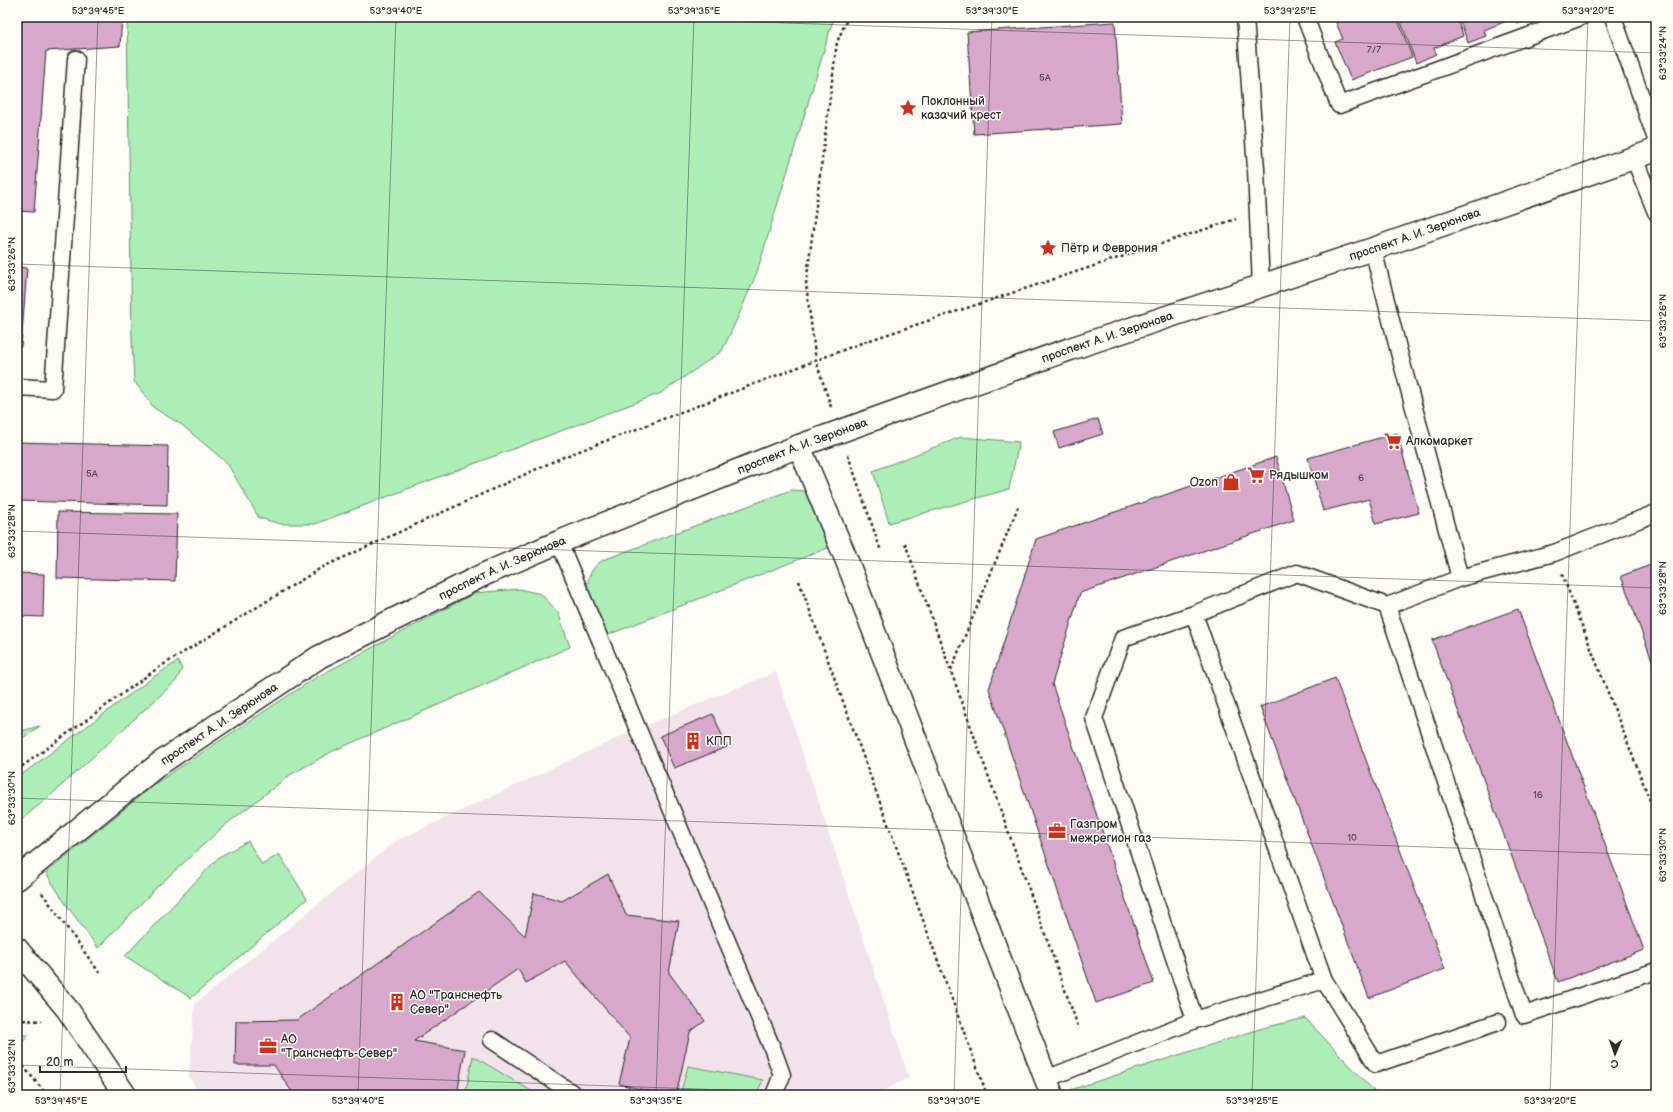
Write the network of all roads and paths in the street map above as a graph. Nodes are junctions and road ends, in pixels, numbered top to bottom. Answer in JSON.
{"nodes":[{"id":1,"x":848,"y":17,"type":"edge"},
{"id":2,"x":1245,"y":17,"type":"edge"},
{"id":3,"x":1305,"y":17,"type":"edge"},
{"id":4,"x":1581,"y":17,"type":"edge"},
{"id":5,"x":1613,"y":17,"type":"edge"},
{"id":6,"x":76,"y":59,"type":"dead end"},
{"id":7,"x":1656,"y":139,"type":"edge"},
{"id":8,"x":1656,"y":150,"type":"edge"},
{"id":9,"x":1634,"y":158,"type":"junction"},
{"id":10,"x":1258,"y":212,"type":"junction"},
{"id":11,"x":1656,"y":212,"type":"edge"},
{"id":12,"x":1373,"y":249,"type":"junction"},
{"id":13,"x":1261,"y":287,"type":"junction"},
{"id":14,"x":816,"y":361,"type":"junction"},
{"id":15,"x":17,"y":387,"type":"edge"},
{"id":16,"x":840,"y":432,"type":"junction"},
{"id":17,"x":799,"y":446,"type":"junction"},
{"id":18,"x":1018,"y":507,"type":"dead end"},
{"id":19,"x":1656,"y":513,"type":"edge"},
{"id":20,"x":559,"y":542,"type":"junction"},
{"id":21,"x":905,"y":543,"type":"dead end"},
{"id":22,"x":881,"y":551,"type":"dead end"},
{"id":23,"x":1554,"y":553,"type":"junction"},
{"id":24,"x":1460,"y":578,"type":"junction"},
{"id":25,"x":799,"y":581,"type":"dead end"},
{"id":26,"x":1387,"y":606,"type":"junction"},
{"id":27,"x":1194,"y":614,"type":"junction"},
{"id":28,"x":951,"y":670,"type":"junction"},
{"id":29,"x":17,"y":770,"type":"edge"},
{"id":30,"x":1656,"y":816,"type":"edge"},
{"id":31,"x":21,"y":876,"type":"edge"},
{"id":32,"x":17,"y":949,"type":"edge"},
{"id":33,"x":1656,"y":971,"type":"edge"},
{"id":34,"x":101,"y":974,"type":"dead end"},
{"id":35,"x":1324,"y":980,"type":"junction"},
{"id":36,"x":17,"y":1020,"type":"edge"},
{"id":37,"x":1195,"y":1020,"type":"junction"},
{"id":38,"x":45,"y":1021,"type":"dead end"},
{"id":39,"x":1498,"y":1022,"type":"dead end"},
{"id":40,"x":1079,"y":1029,"type":"dead end"},
{"id":41,"x":492,"y":1040,"type":"dead end"},
{"id":42,"x":23,"y":1066,"type":"dead end"},
{"id":43,"x":1049,"y":1087,"type":"edge"},
{"id":44,"x":47,"y":1095,"type":"edge"},
{"id":45,"x":125,"y":1095,"type":"edge"},
{"id":46,"x":575,"y":1095,"type":"edge"},
{"id":47,"x":774,"y":1095,"type":"edge"},
{"id":48,"x":987,"y":1095,"type":"edge"}],
"edges":[{"from":1,"to":14,"type":"path"},
{"from":2,"to":10,"type":"lane"},
{"from":3,"to":4,"type":"lane"},
{"from":5,"to":7,"type":"lane"},
{"from":6,"to":15,"type":"lane"},
{"from":8,"to":9,"type":"street","name":"проспект А. И. Зерюнова"},
{"from":9,"to":11,"type":"lane"},
{"from":9,"to":12,"type":"street","name":"проспект А. И. Зерюнова"},
{"from":10,"to":13,"type":"lane"},
{"from":10,"to":14,"type":"path"},
{"from":12,"to":13,"type":"street","name":"проспект А. И. Зерюнова"},
{"from":12,"to":24,"type":"lane"},
{"from":13,"to":16,"type":"street","name":"проспект А. И. Зерюнова"},
{"from":14,"to":16,"type":"path"},
{"from":14,"to":29,"type":"path"},
{"from":16,"to":17,"type":"street","name":"проспект А. И. Зерюнова"},
{"from":16,"to":22,"type":"path"},
{"from":17,"to":20,"type":"street","name":"проспект А. И. Зерюнова"},
{"from":17,"to":43,"type":"street"},
{"from":18,"to":28,"type":"path"},
{"from":19,"to":23,"type":"lane"},
{"from":20,"to":31,"type":"street","name":"проспект А. И. Зерюнова"},
{"from":20,"to":47,"type":"lane"},
{"from":21,"to":28,"type":"path"},
{"from":23,"to":24,"type":"lane"},
{"from":23,"to":30,"type":"path"},
{"from":24,"to":26,"type":"lane"},
{"from":25,"to":48,"type":"path"},
{"from":26,"to":27,"type":"lane"},
{"from":26,"to":33,"type":"lane"},
{"from":27,"to":35,"type":"lane"},
{"from":27,"to":37,"type":"lane"},
{"from":28,"to":40,"type":"path"},
{"from":31,"to":34,"type":"path"},
{"from":32,"to":45,"type":"street"},
{"from":35,"to":37,"type":"lane"},
{"from":35,"to":39,"type":"lane"},
{"from":36,"to":38,"type":"path"},
{"from":37,"to":43,"type":"lane"},
{"from":41,"to":46,"type":"lane"},
{"from":42,"to":44,"type":"path"}]}
